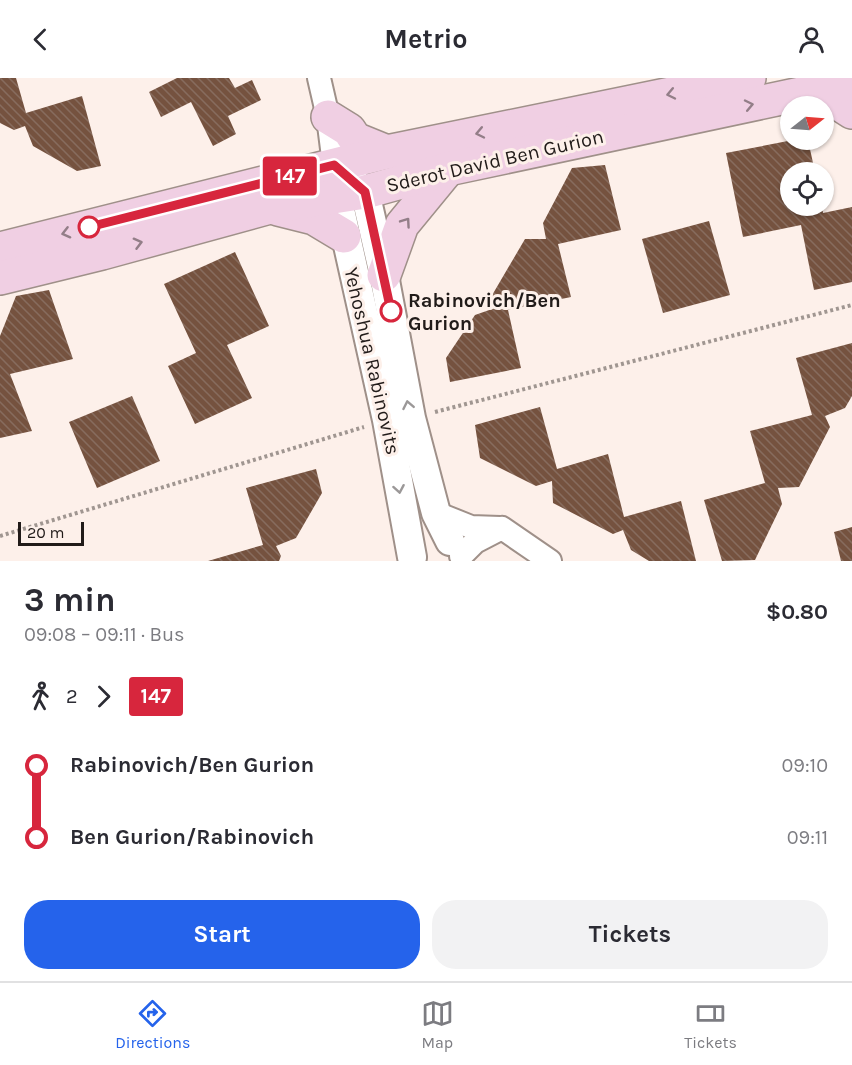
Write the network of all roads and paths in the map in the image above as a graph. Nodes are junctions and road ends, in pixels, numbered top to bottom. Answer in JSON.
{"nodes":[{"id":1,"x":319,"y":78,"type":"edge"},
{"id":2,"x":749,"y":78,"type":"edge"},
{"id":3,"x":852,"y":83,"type":"edge"},
{"id":4,"x":802,"y":94,"type":"junction"},
{"id":5,"x":852,"y":112,"type":"edge"},
{"id":6,"x":328,"y":117,"type":"junction"},
{"id":7,"x":387,"y":152,"type":"junction"},
{"id":8,"x":448,"y":169,"type":"junction"},
{"id":9,"x":345,"y":184,"type":"junction"},
{"id":10,"x":270,"y":207,"type":"junction"},
{"id":11,"x":344,"y":236,"type":"junction"},
{"id":12,"x":0,"y":249,"type":"edge"},
{"id":13,"x":384,"y":276,"type":"junction"},
{"id":14,"x":0,"y":278,"type":"edge"},
{"id":15,"x":852,"y":305,"type":"edge"},
{"id":16,"x":399,"y":419,"type":"junction"},
{"id":17,"x":436,"y":513,"type":"junction"},
{"id":18,"x":502,"y":528,"type":"junction"},
{"id":19,"x":0,"y":536,"type":"edge"},
{"id":20,"x":465,"y":552,"type":"edge"},
{"id":21,"x":411,"y":559,"type":"edge"},
{"id":22,"x":550,"y":561,"type":"edge"}],
"edges":[{"from":1,"to":6,"type":"street"},
{"from":2,"to":7,"type":"main road","name":"Sderot David Ben Gurion","one_way":true},
{"from":3,"to":4,"type":"main road","name":"Sderot David Ben Gurion"},
{"from":4,"to":5,"type":"main road"},
{"from":8,"to":4,"type":"main road","name":"Sderot David Ben Gurion","one_way":true},
{"from":6,"to":7,"type":"main road"},
{"from":6,"to":9,"type":"street"},
{"from":7,"to":9,"type":"main road","name":"Sderot David Ben Gurion"},
{"from":8,"to":9,"type":"main road","name":"Sderot David Ben Gurion"},
{"from":13,"to":8,"type":"main road","one_way":true},
{"from":9,"to":10,"type":"main road","name":"Sderot David Ben Gurion"},
{"from":9,"to":11,"type":"street","name":"Yehoshua Rabinovits"},
{"from":9,"to":12,"type":"main road","name":"Sderot David Ben Gurion","one_way":true},
{"from":9,"to":13,"type":"street","name":"Yehoshua Rabinovits"},
{"from":10,"to":11,"type":"main road"},
{"from":14,"to":10,"type":"main road","name":"Sderot David Ben Gurion","one_way":true},
{"from":11,"to":16,"type":"street","name":"Yehoshua Rabinovits"},
{"from":16,"to":13,"type":"street","name":"Yehoshua Rabinovits","one_way":true},
{"from":15,"to":16,"type":"path"},
{"from":16,"to":17,"type":"street","name":"Yehoshua Rabinovits"},
{"from":16,"to":19,"type":"path"},
{"from":16,"to":21,"type":"street","name":"Yehoshua Rabinovits","one_way":true},
{"from":17,"to":18,"type":"street"},
{"from":17,"to":20,"type":"street","name":"Yehoshua Rabinovits"},
{"from":18,"to":20,"type":"street"},
{"from":18,"to":22,"type":"street"},
{"from":20,"to":21,"type":"street"}]}
